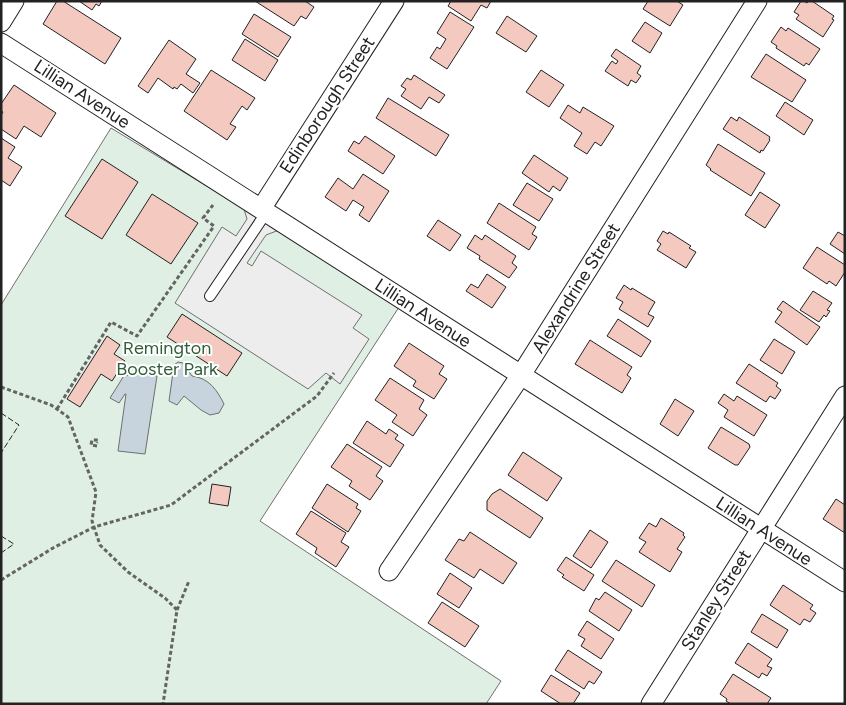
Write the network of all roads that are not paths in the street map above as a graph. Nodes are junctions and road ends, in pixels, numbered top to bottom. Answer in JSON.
{"nodes":[{"id":1,"x":14,"y":1,"type":"edge"},
{"id":2,"x":394,"y":1,"type":"edge"},
{"id":3,"x":757,"y":1,"type":"edge"},
{"id":4,"x":1,"y":22,"type":"edge"},
{"id":5,"x":1,"y":43,"type":"edge"},
{"id":6,"x":264,"y":211,"type":"junction"},
{"id":7,"x":210,"y":296,"type":"dead end"},
{"id":8,"x":521,"y":375,"type":"junction"},
{"id":9,"x":845,"y":396,"type":"edge"},
{"id":10,"x":761,"y":528,"type":"junction"},
{"id":11,"x":389,"y":571,"type":"dead end"},
{"id":12,"x":845,"y":582,"type":"edge"},
{"id":13,"x":651,"y":704,"type":"edge"}],
"edges":[{"from":1,"to":4,"type":"street"},
{"from":2,"to":6,"type":"street","name":"Edinborough Street"},
{"from":3,"to":8,"type":"street","name":"Alexandrine Street"},
{"from":5,"to":6,"type":"street","name":"Lillian Avenue"},
{"from":6,"to":7,"type":"lane"},
{"from":6,"to":8,"type":"street","name":"Lillian Avenue"},
{"from":8,"to":10,"type":"street","name":"Lillian Avenue"},
{"from":8,"to":11,"type":"street","name":"Alexandrine Street"},
{"from":9,"to":10,"type":"street","name":"Stanley Street"},
{"from":10,"to":12,"type":"street","name":"Lillian Avenue"},
{"from":10,"to":13,"type":"street","name":"Stanley Street"}]}
